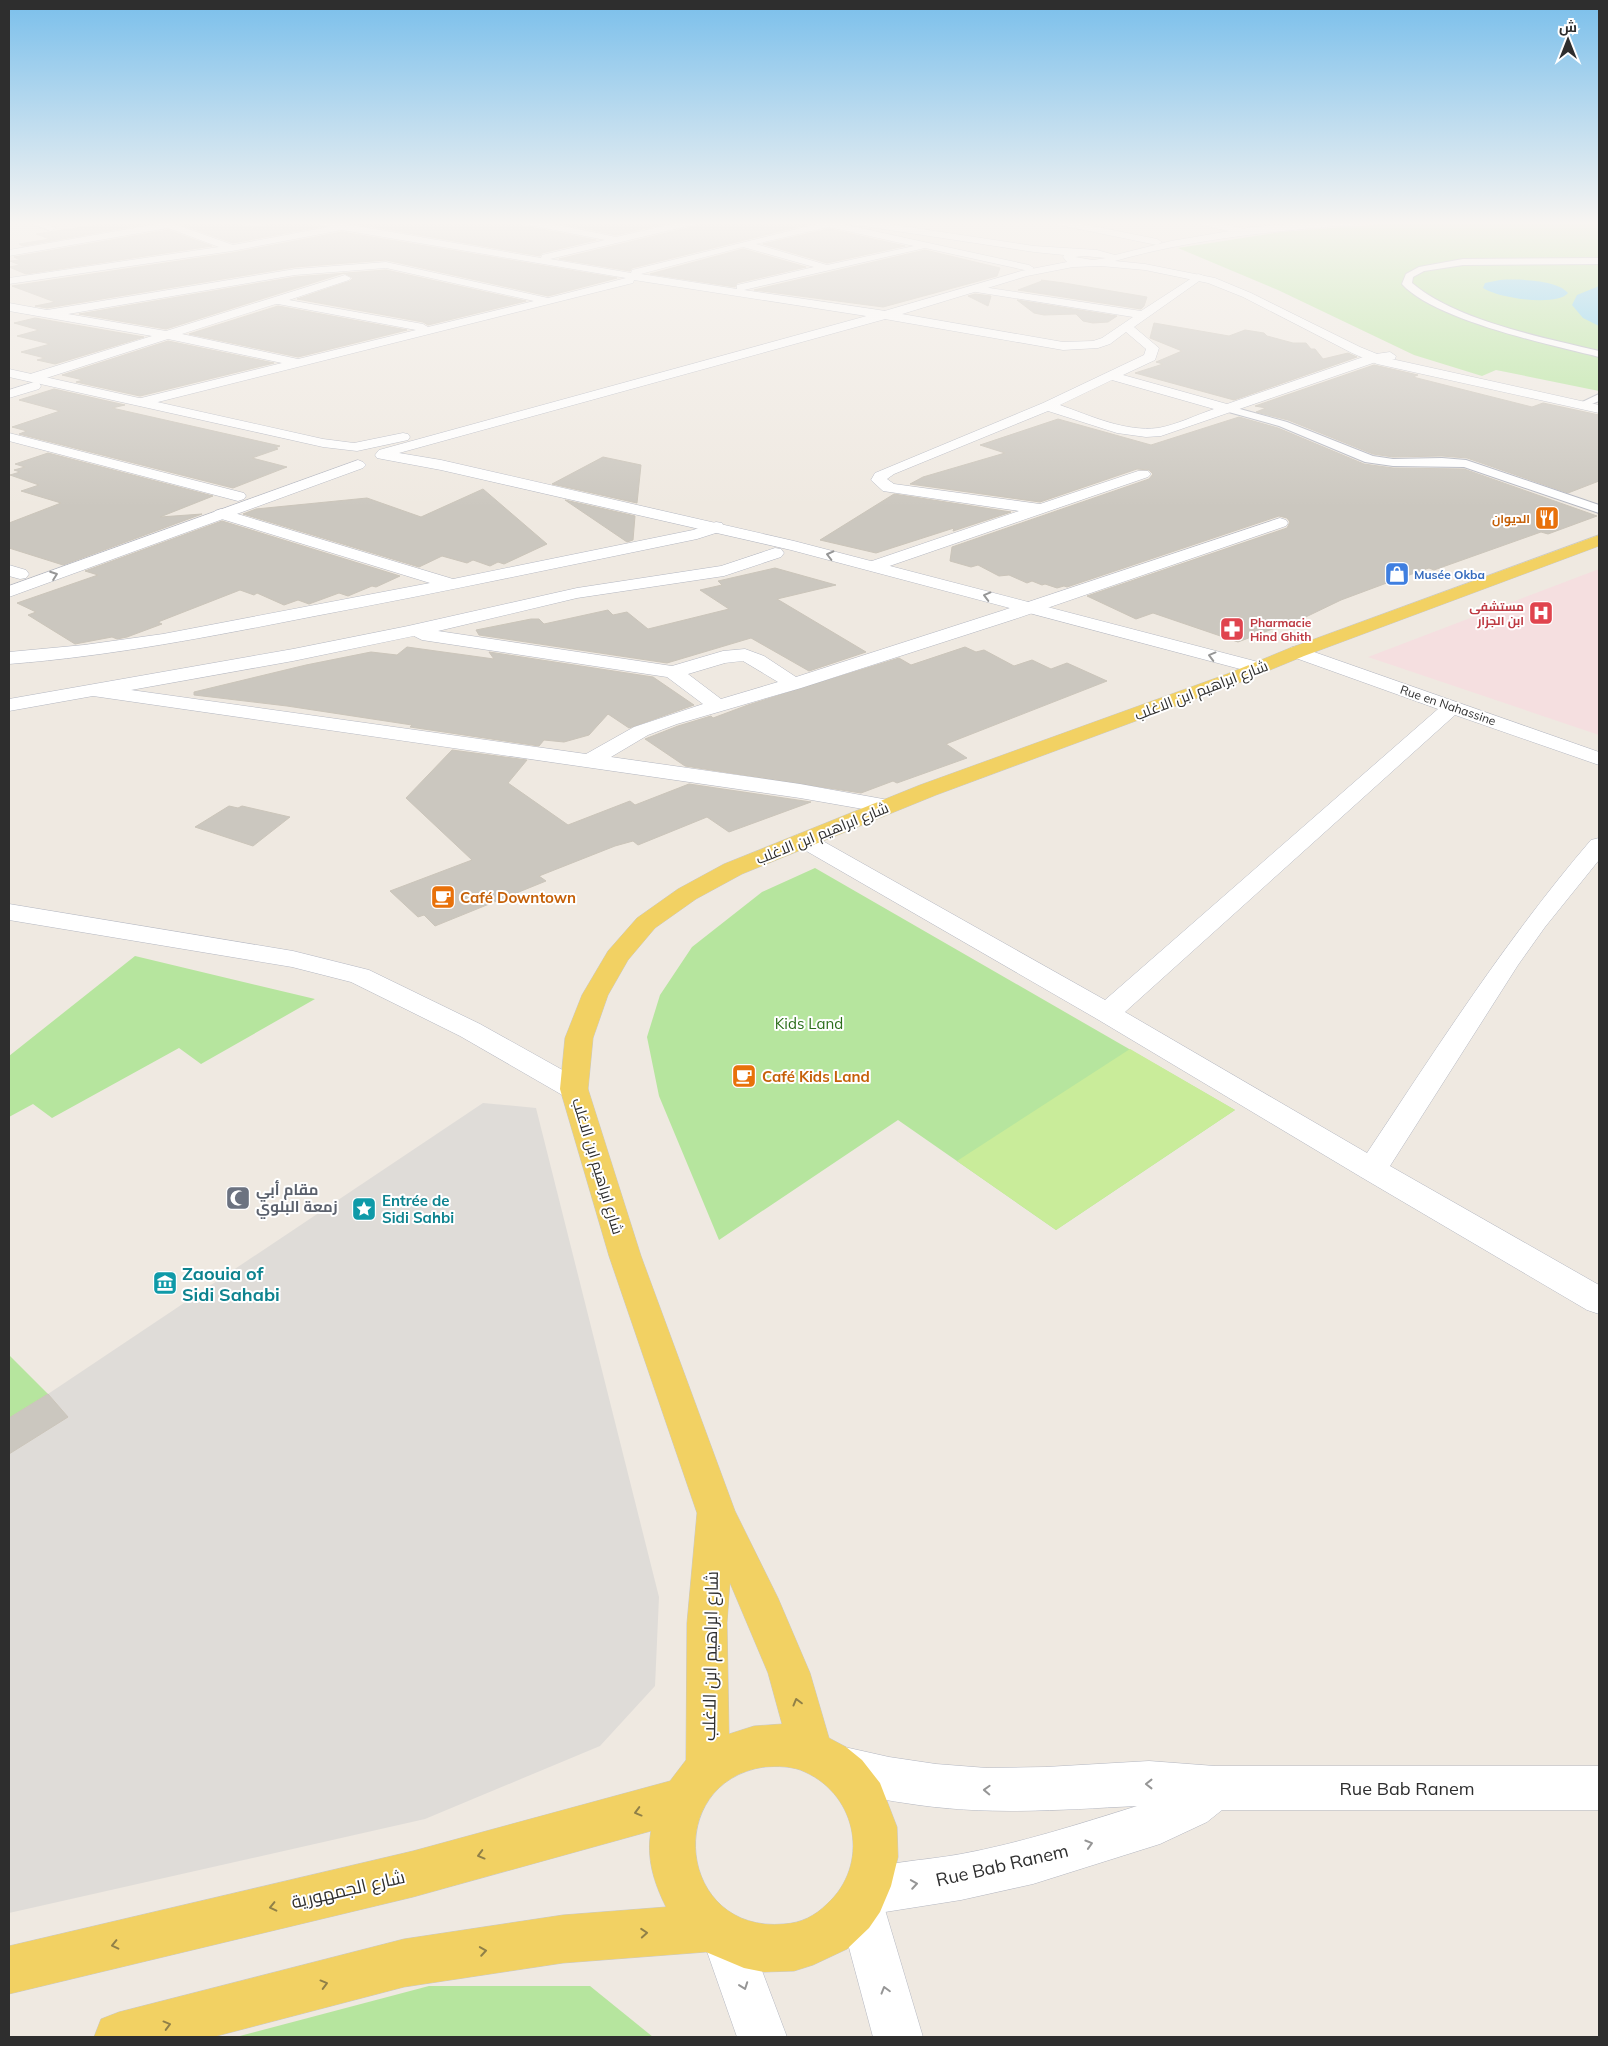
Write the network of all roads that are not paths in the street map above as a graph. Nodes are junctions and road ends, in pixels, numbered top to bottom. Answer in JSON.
{"nodes":[{"id":1,"x":60,"y":316,"type":"edge"},
{"id":2,"x":226,"y":316,"type":"edge"},
{"id":3,"x":358,"y":316,"type":"edge"},
{"id":4,"x":486,"y":316,"type":"edge"},
{"id":5,"x":855,"y":316,"type":"edge"},
{"id":6,"x":880,"y":316,"type":"edge"},
{"id":7,"x":893,"y":316,"type":"edge"},
{"id":8,"x":1141,"y":316,"type":"edge"},
{"id":9,"x":1290,"y":316,"type":"edge"},
{"id":10,"x":1308,"y":316,"type":"edge"},
{"id":11,"x":1469,"y":316,"type":"edge"},
{"id":12,"x":1127,"y":327,"type":"junction"},
{"id":13,"x":432,"y":330,"type":"junction"},
{"id":14,"x":168,"y":335,"type":"junction"},
{"id":15,"x":1599,"y":354,"type":"edge"},
{"id":16,"x":1390,"y":356,"type":"junction"},
{"id":17,"x":1374,"y":358,"type":"junction"},
{"id":18,"x":300,"y":363,"type":"junction"},
{"id":19,"x":9,"y":374,"type":"edge"},
{"id":20,"x":1112,"y":376,"type":"junction"},
{"id":21,"x":9,"y":380,"type":"edge"},
{"id":22,"x":33,"y":382,"type":"junction"},
{"id":23,"x":9,"y":394,"type":"edge"},
{"id":24,"x":142,"y":402,"type":"junction"},
{"id":25,"x":1595,"y":403,"type":"edge"},
{"id":26,"x":1048,"y":406,"type":"junction"},
{"id":27,"x":1229,"y":408,"type":"junction"},
{"id":28,"x":9,"y":437,"type":"edge"},
{"id":29,"x":354,"y":447,"type":"junction"},
{"id":30,"x":383,"y":454,"type":"junction"},
{"id":31,"x":324,"y":460,"type":"junction"},
{"id":32,"x":360,"y":464,"type":"junction"},
{"id":33,"x":1143,"y":474,"type":"dead end"},
{"id":34,"x":238,"y":496,"type":"junction"},
{"id":35,"x":1599,"y":508,"type":"edge"},
{"id":36,"x":1040,"y":509,"type":"junction"},
{"id":37,"x":221,"y":514,"type":"junction"},
{"id":38,"x":1280,"y":523,"type":"dead end"},
{"id":39,"x":716,"y":527,"type":"junction"},
{"id":40,"x":697,"y":534,"type":"junction"},
{"id":41,"x":1599,"y":540,"type":"edge"},
{"id":42,"x":775,"y":553,"type":"junction"},
{"id":43,"x":875,"y":566,"type":"junction"},
{"id":44,"x":13,"y":574,"type":"edge"},
{"id":45,"x":454,"y":584,"type":"junction"},
{"id":46,"x":9,"y":592,"type":"edge"},
{"id":47,"x":1031,"y":607,"type":"junction"},
{"id":48,"x":1008,"y":615,"type":"junction"},
{"id":49,"x":408,"y":632,"type":"junction"},
{"id":50,"x":1297,"y":652,"type":"junction"},
{"id":51,"x":9,"y":658,"type":"edge"},
{"id":52,"x":1259,"y":668,"type":"junction"},
{"id":53,"x":673,"y":672,"type":"junction"},
{"id":54,"x":1234,"y":678,"type":"junction"},
{"id":55,"x":794,"y":684,"type":"junction"},
{"id":56,"x":92,"y":690,"type":"junction"},
{"id":57,"x":9,"y":705,"type":"edge"},
{"id":58,"x":718,"y":706,"type":"junction"},
{"id":59,"x":1452,"y":707,"type":"junction"},
{"id":60,"x":1599,"y":758,"type":"edge"},
{"id":61,"x":589,"y":761,"type":"junction"},
{"id":62,"x":886,"y":806,"type":"junction"},
{"id":63,"x":804,"y":840,"type":"junction"},
{"id":64,"x":1599,"y":845,"type":"edge"},
{"id":65,"x":9,"y":912,"type":"edge"},
{"id":66,"x":1107,"y":1013,"type":"junction"},
{"id":67,"x":574,"y":1089,"type":"junction"},
{"id":68,"x":1372,"y":1170,"type":"junction"},
{"id":69,"x":1599,"y":1301,"type":"edge"},
{"id":70,"x":716,"y":1512,"type":"junction"},
{"id":71,"x":825,"y":1759,"type":"junction"},
{"id":72,"x":696,"y":1784,"type":"junction"},
{"id":73,"x":1215,"y":1788,"type":"junction"},
{"id":74,"x":1599,"y":1788,"type":"edge"},
{"id":75,"x":863,"y":1898,"type":"junction"},
{"id":76,"x":718,"y":1934,"type":"junction"},
{"id":77,"x":9,"y":1970,"type":"edge"},
{"id":78,"x":120,"y":2037,"type":"edge"},
{"id":79,"x":762,"y":2037,"type":"edge"},
{"id":80,"x":898,"y":2037,"type":"edge"}],
"edges":[{"from":1,"to":14,"type":"street"},
{"from":2,"to":14,"type":"street"},
{"from":3,"to":13,"type":"street"},
{"from":4,"to":13,"type":"street"},
{"from":5,"to":29,"type":"street"},
{"from":6,"to":30,"type":"street"},
{"from":7,"to":12,"type":"street"},
{"from":8,"to":12,"type":"street"},
{"from":9,"to":17,"type":"street"},
{"from":10,"to":16,"type":"street"},
{"from":11,"to":15,"type":"lane"},
{"from":12,"to":20,"type":"street"},
{"from":13,"to":18,"type":"street"},
{"from":14,"to":18,"type":"street"},
{"from":14,"to":22,"type":"street"},
{"from":16,"to":17,"type":"street"},
{"from":16,"to":25,"type":"street"},
{"from":17,"to":25,"type":"street"},
{"from":17,"to":27,"type":"street"},
{"from":18,"to":24,"type":"street"},
{"from":19,"to":22,"type":"street"},
{"from":20,"to":26,"type":"street"},
{"from":20,"to":27,"type":"street"},
{"from":21,"to":22,"type":"street"},
{"from":22,"to":23,"type":"street"},
{"from":22,"to":24,"type":"street"},
{"from":22,"to":31,"type":"street"},
{"from":24,"to":29,"type":"street"},
{"from":26,"to":27,"type":"street"},
{"from":26,"to":36,"type":"street"},
{"from":27,"to":35,"type":"lane"},
{"from":28,"to":34,"type":"street"},
{"from":29,"to":30,"type":"street"},
{"from":29,"to":31,"type":"street"},
{"from":30,"to":32,"type":"street"},
{"from":30,"to":39,"type":"street"},
{"from":31,"to":32,"type":"street"},
{"from":31,"to":34,"type":"street"},
{"from":32,"to":37,"type":"street"},
{"from":32,"to":40,"type":"street"},
{"from":33,"to":36,"type":"street"},
{"from":34,"to":44,"type":"street"},
{"from":36,"to":43,"type":"street"},
{"from":37,"to":45,"type":"street"},
{"from":46,"to":37,"type":"street","one_way":true},
{"from":38,"to":47,"type":"street"},
{"from":39,"to":40,"type":"street"},
{"from":43,"to":39,"type":"street","one_way":true},
{"from":40,"to":42,"type":"street"},
{"from":40,"to":45,"type":"street"},
{"from":41,"to":50,"type":"main road","name":"شارع ابراهيم ابن الاغلب"},
{"from":42,"to":48,"type":"street"},
{"from":42,"to":49,"type":"street"},
{"from":47,"to":43,"type":"street","one_way":true},
{"from":45,"to":51,"type":"street"},
{"from":47,"to":48,"type":"street"},
{"from":52,"to":47,"type":"street","one_way":true},
{"from":48,"to":54,"type":"street"},
{"from":48,"to":55,"type":"street"},
{"from":49,"to":53,"type":"street"},
{"from":49,"to":56,"type":"street"},
{"from":50,"to":52,"type":"main road","name":"شارع ابراهيم ابن الاغلب"},
{"from":50,"to":59,"type":"street","name":"Rue en Nahassine"},
{"from":52,"to":54,"type":"main road","name":"شارع ابراهيم ابن الاغلب"},
{"from":53,"to":55,"type":"street"},
{"from":53,"to":58,"type":"street"},
{"from":54,"to":62,"type":"main road","name":"شارع ابراهيم ابن الاغلب"},
{"from":55,"to":58,"type":"street"},
{"from":56,"to":57,"type":"street"},
{"from":56,"to":61,"type":"street"},
{"from":58,"to":61,"type":"street"},
{"from":59,"to":60,"type":"street","name":"Rue en Nahassine"},
{"from":59,"to":66,"type":"street"},
{"from":61,"to":62,"type":"street"},
{"from":62,"to":63,"type":"main road","name":"شارع ابراهيم ابن الاغلب"},
{"from":63,"to":66,"type":"street"},
{"from":63,"to":67,"type":"main road","name":"شارع ابراهيم ابن الاغلب"},
{"from":64,"to":68,"type":"street"},
{"from":65,"to":67,"type":"street"},
{"from":66,"to":68,"type":"street"},
{"from":67,"to":70,"type":"main road","name":"شارع ابراهيم ابن الاغلب"},
{"from":68,"to":69,"type":"street"},
{"from":71,"to":70,"type":"main road","name":"شارع ابراهيم ابن الاغلب","one_way":true},
{"from":70,"to":72,"type":"main road","name":"شارع ابراهيم ابن الاغلب"},
{"from":71,"to":72,"type":"main road","name":"شارع الجمهورية"},
{"from":73,"to":71,"type":"street","name":"Rue Bab Ranem","one_way":true},
{"from":71,"to":75,"type":"main road"},
{"from":72,"to":76,"type":"main road","name":"شارع ابراهيم ابن الاغلب"},
{"from":72,"to":77,"type":"main road","name":"شارع الجمهورية","one_way":true},
{"from":73,"to":74,"type":"street","name":"Rue Bab Ranem"},
{"from":75,"to":73,"type":"street","name":"Rue Bab Ranem","one_way":true},
{"from":75,"to":76,"type":"main road"},
{"from":80,"to":75,"type":"street","one_way":true},
{"from":78,"to":76,"type":"main road","one_way":true},
{"from":76,"to":79,"type":"street","one_way":true}]}
